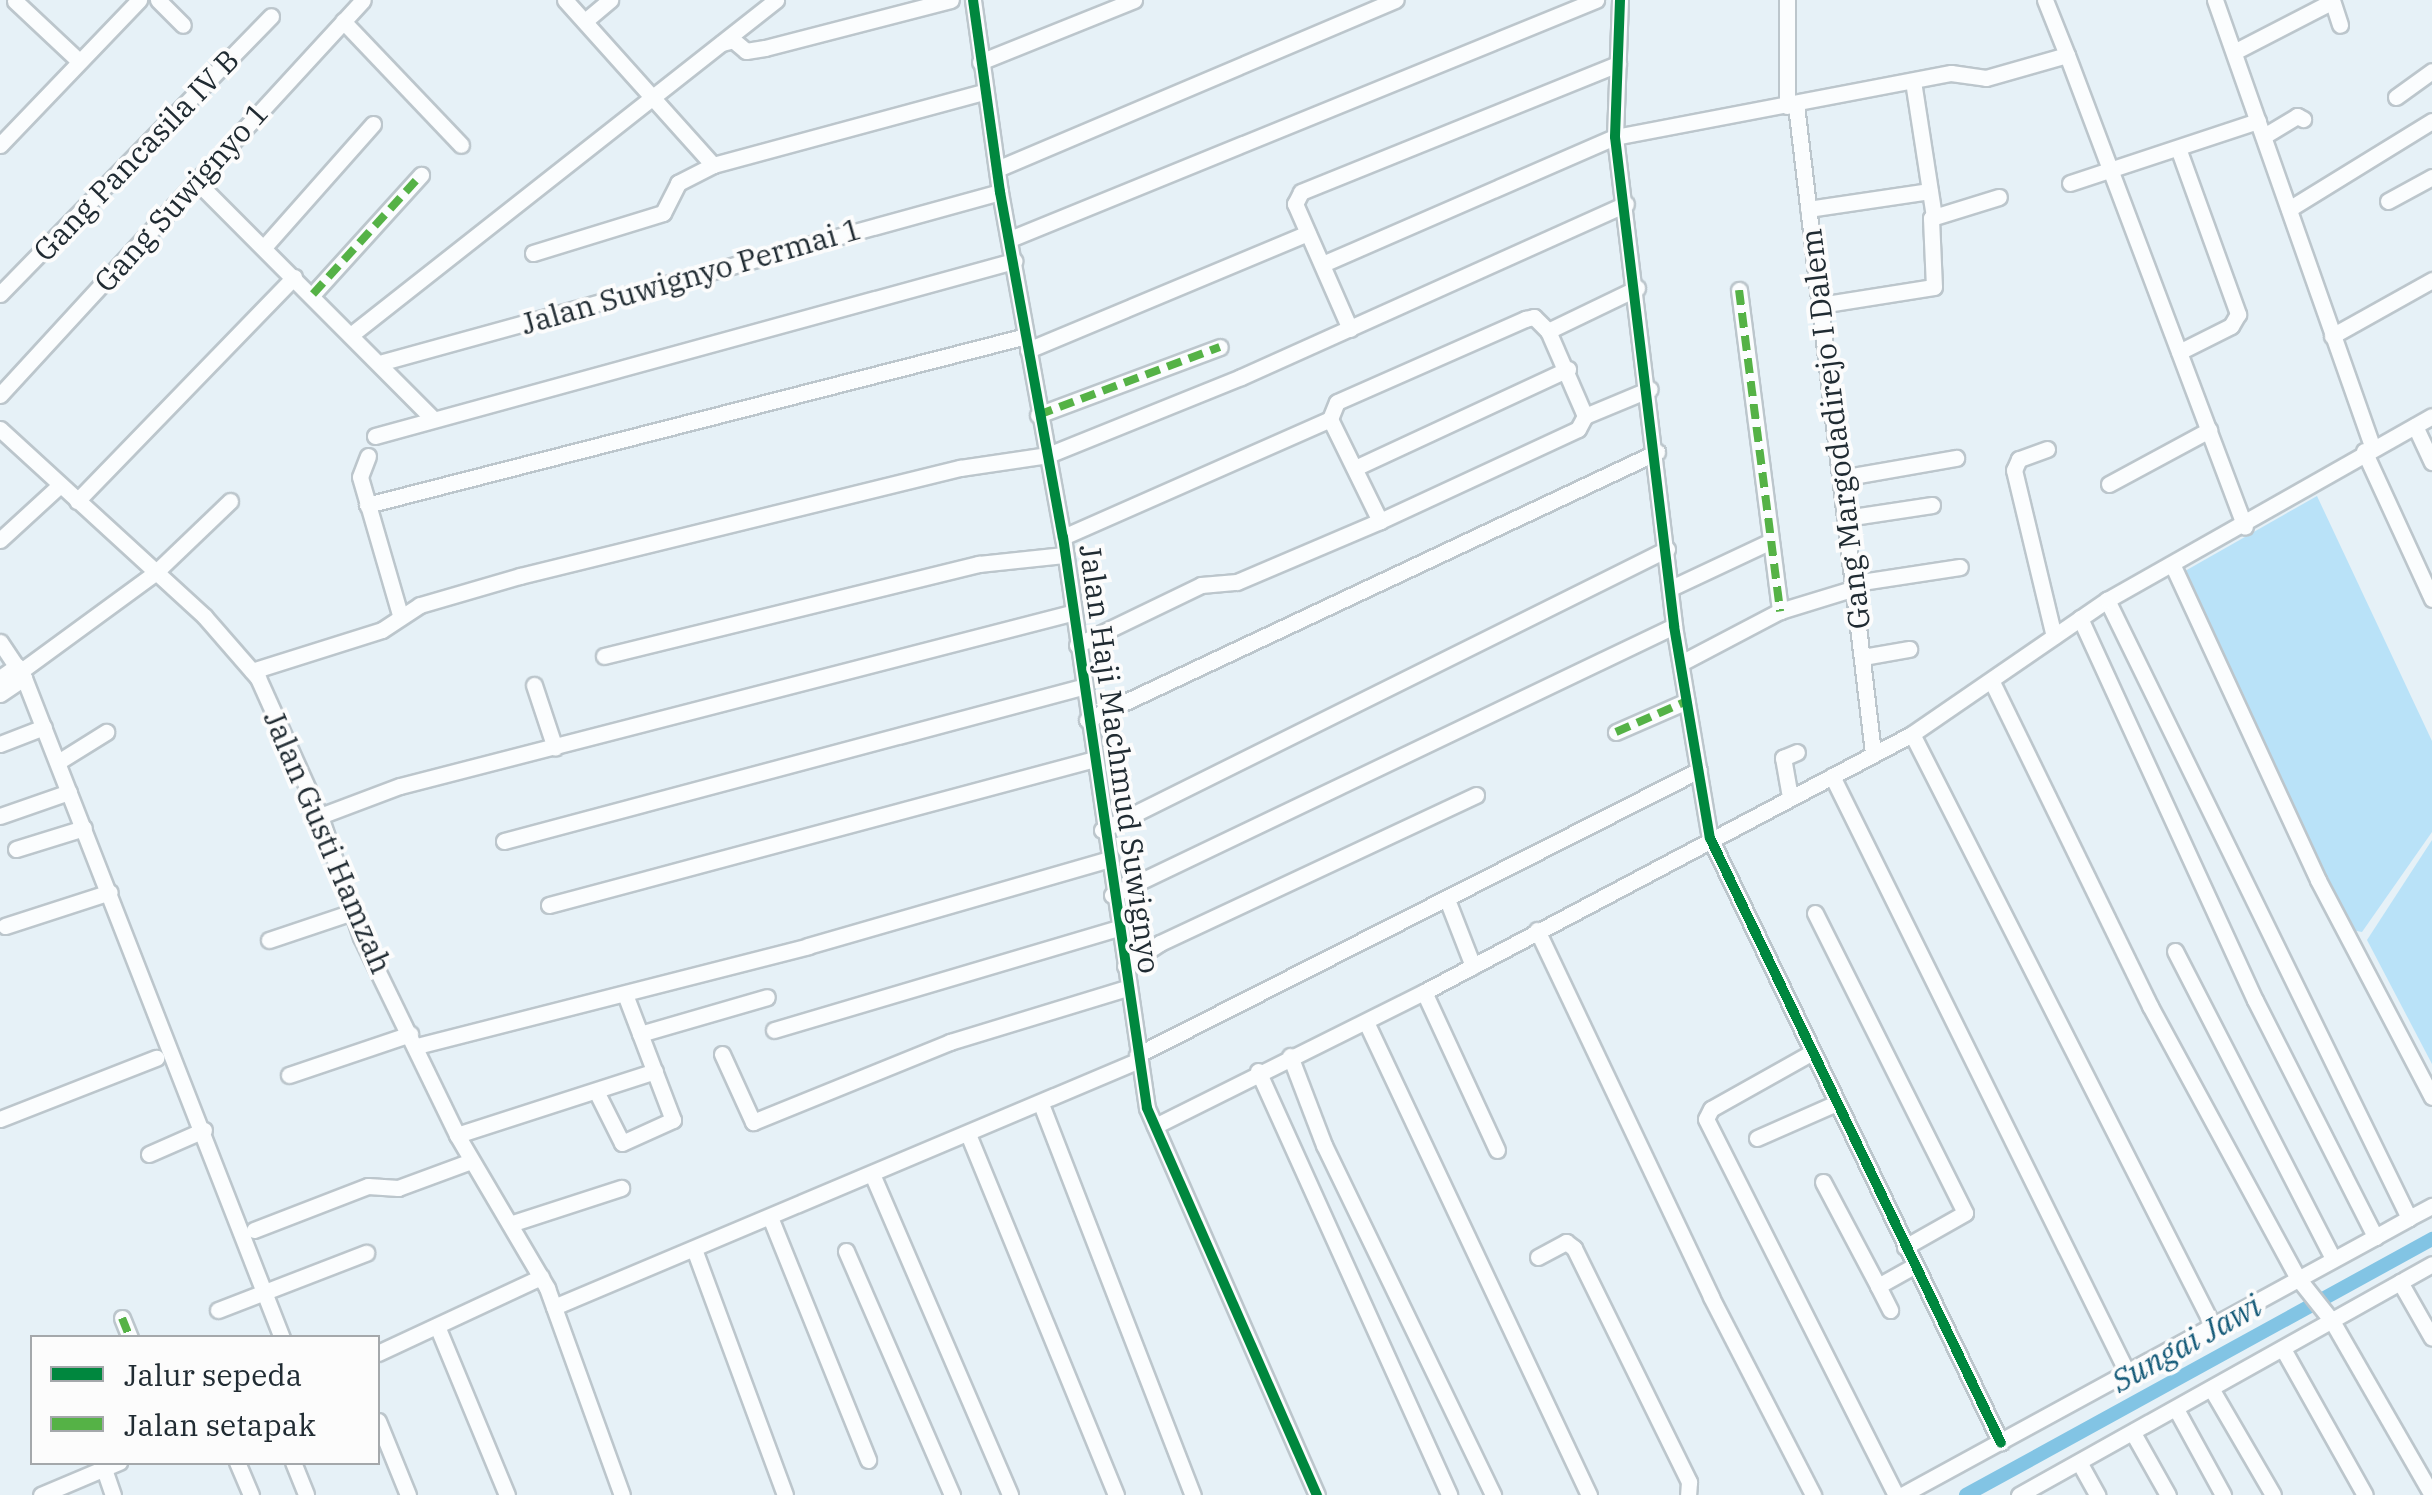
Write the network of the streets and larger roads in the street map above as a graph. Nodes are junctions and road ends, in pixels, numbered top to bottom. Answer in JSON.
{"nodes":[{"id":1,"x":16,"y":0,"type":"edge"},
{"id":2,"x":158,"y":0,"type":"edge"},
{"id":3,"x":364,"y":0,"type":"edge"},
{"id":4,"x":565,"y":0,"type":"edge"},
{"id":5,"x":610,"y":0,"type":"edge"},
{"id":6,"x":776,"y":0,"type":"edge"},
{"id":7,"x":951,"y":0,"type":"edge"},
{"id":8,"x":973,"y":0,"type":"edge"},
{"id":9,"x":1134,"y":0,"type":"edge"},
{"id":10,"x":1396,"y":0,"type":"edge"},
{"id":11,"x":1596,"y":0,"type":"edge"},
{"id":12,"x":1620,"y":0,"type":"edge"},
{"id":13,"x":1787,"y":0,"type":"edge"},
{"id":14,"x":2045,"y":0,"type":"edge"},
{"id":15,"x":2215,"y":0,"type":"edge"},
{"id":16,"x":2329,"y":2,"type":"edge"},
{"id":17,"x":130,"y":3,"type":"edge"},
{"id":18,"x":272,"y":16,"type":"dead end"},
{"id":19,"x":343,"y":20,"type":"junction"},
{"id":20,"x":584,"y":21,"type":"junction"},
{"id":21,"x":183,"y":24,"type":"dead end"},
{"id":22,"x":2340,"y":25,"type":"dead end"},
{"id":23,"x":722,"y":43,"type":"junction"},
{"id":24,"x":2234,"y":52,"type":"junction"},
{"id":25,"x":2067,"y":54,"type":"junction"},
{"id":26,"x":79,"y":61,"type":"junction"},
{"id":27,"x":980,"y":62,"type":"junction"},
{"id":28,"x":1618,"y":64,"type":"junction"},
{"id":29,"x":2432,"y":70,"type":"edge"},
{"id":30,"x":1913,"y":81,"type":"junction"},
{"id":31,"x":984,"y":92,"type":"junction"},
{"id":32,"x":652,"y":97,"type":"junction"},
{"id":33,"x":2396,"y":98,"type":"dead end"},
{"id":34,"x":1791,"y":105,"type":"junction"},
{"id":35,"x":2304,"y":119,"type":"dead end"},
{"id":36,"x":2432,"y":121,"type":"edge"},
{"id":37,"x":373,"y":124,"type":"dead end"},
{"id":38,"x":2261,"y":129,"type":"junction"},
{"id":39,"x":1615,"y":137,"type":"junction"},
{"id":40,"x":0,"y":145,"type":"edge"},
{"id":41,"x":461,"y":145,"type":"dead end"},
{"id":42,"x":2178,"y":148,"type":"junction"},
{"id":43,"x":713,"y":166,"type":"junction"},
{"id":44,"x":997,"y":170,"type":"junction"},
{"id":45,"x":2110,"y":170,"type":"junction"},
{"id":46,"x":421,"y":174,"type":"dead end"},
{"id":47,"x":2432,"y":177,"type":"edge"},
{"id":48,"x":196,"y":181,"type":"junction"},
{"id":49,"x":2070,"y":183,"type":"dead end"},
{"id":50,"x":1930,"y":191,"type":"junction"},
{"id":51,"x":1000,"y":192,"type":"junction"},
{"id":52,"x":1999,"y":197,"type":"dead end"},
{"id":53,"x":2388,"y":201,"type":"dead end"},
{"id":54,"x":1626,"y":204,"type":"junction"},
{"id":55,"x":2289,"y":209,"type":"junction"},
{"id":56,"x":1808,"y":210,"type":"junction"},
{"id":57,"x":1934,"y":216,"type":"junction"},
{"id":58,"x":1308,"y":233,"type":"junction"},
{"id":59,"x":1010,"y":239,"type":"junction"},
{"id":60,"x":265,"y":246,"type":"junction"},
{"id":61,"x":533,"y":253,"type":"dead end"},
{"id":62,"x":1014,"y":261,"type":"junction"},
{"id":63,"x":1325,"y":264,"type":"junction"},
{"id":64,"x":294,"y":277,"type":"junction"},
{"id":65,"x":2432,"y":280,"type":"edge"},
{"id":66,"x":1637,"y":288,"type":"junction"},
{"id":67,"x":1738,"y":290,"type":"dead end"},
{"id":68,"x":0,"y":294,"type":"edge"},
{"id":69,"x":312,"y":294,"type":"junction"},
{"id":70,"x":1820,"y":305,"type":"junction"},
{"id":71,"x":1350,"y":329,"type":"junction"},
{"id":72,"x":1548,"y":331,"type":"junction"},
{"id":73,"x":352,"y":334,"type":"junction"},
{"id":74,"x":2332,"y":336,"type":"junction"},
{"id":75,"x":1027,"y":343,"type":"junction"},
{"id":76,"x":1220,"y":347,"type":"dead end"},
{"id":77,"x":2179,"y":352,"type":"junction"},
{"id":78,"x":383,"y":362,"type":"junction"},
{"id":79,"x":1568,"y":369,"type":"junction"},
{"id":80,"x":1650,"y":390,"type":"junction"},
{"id":81,"x":0,"y":395,"type":"edge"},
{"id":82,"x":1038,"y":415,"type":"junction"},
{"id":83,"x":1585,"y":416,"type":"junction"},
{"id":84,"x":2432,"y":416,"type":"edge"},
{"id":85,"x":431,"y":417,"type":"junction"},
{"id":86,"x":1330,"y":419,"type":"junction"},
{"id":87,"x":2415,"y":426,"type":"junction"},
{"id":88,"x":0,"y":429,"type":"edge"},
{"id":89,"x":2209,"y":430,"type":"junction"},
{"id":90,"x":375,"y":436,"type":"dead end"},
{"id":91,"x":2368,"y":449,"type":"junction"},
{"id":92,"x":2047,"y":450,"type":"dead end"},
{"id":93,"x":1658,"y":452,"type":"junction"},
{"id":94,"x":1048,"y":455,"type":"junction"},
{"id":95,"x":368,"y":456,"type":"dead end"},
{"id":96,"x":1956,"y":458,"type":"dead end"},
{"id":97,"x":2432,"y":462,"type":"edge"},
{"id":98,"x":1356,"y":468,"type":"junction"},
{"id":99,"x":1840,"y":478,"type":"junction"},
{"id":100,"x":2108,"y":484,"type":"dead end"},
{"id":101,"x":60,"y":485,"type":"junction"},
{"id":102,"x":76,"y":501,"type":"junction"},
{"id":103,"x":230,"y":501,"type":"dead end"},
{"id":104,"x":1932,"y":505,"type":"dead end"},
{"id":105,"x":367,"y":506,"type":"junction"},
{"id":106,"x":1846,"y":518,"type":"junction"},
{"id":107,"x":1380,"y":522,"type":"junction"},
{"id":108,"x":2245,"y":526,"type":"junction"},
{"id":109,"x":1063,"y":536,"type":"junction"},
{"id":110,"x":0,"y":540,"type":"edge"},
{"id":111,"x":1771,"y":541,"type":"junction"},
{"id":112,"x":1667,"y":549,"type":"junction"},
{"id":113,"x":1064,"y":556,"type":"junction"},
{"id":114,"x":1960,"y":566,"type":"dead end"},
{"id":115,"x":2173,"y":566,"type":"junction"},
{"id":116,"x":155,"y":572,"type":"junction"},
{"id":117,"x":1855,"y":586,"type":"junction"},
{"id":118,"x":1671,"y":588,"type":"junction"},
{"id":119,"x":2432,"y":598,"type":"edge"},
{"id":120,"x":2107,"y":600,"type":"junction"},
{"id":121,"x":1780,"y":611,"type":"junction"},
{"id":122,"x":1071,"y":613,"type":"junction"},
{"id":123,"x":400,"y":615,"type":"junction"},
{"id":124,"x":2080,"y":618,"type":"junction"},
{"id":125,"x":1674,"y":626,"type":"junction"},
{"id":126,"x":2054,"y":636,"type":"junction"},
{"id":127,"x":0,"y":642,"type":"edge"},
{"id":128,"x":1077,"y":645,"type":"junction"},
{"id":129,"x":1909,"y":649,"type":"dead end"},
{"id":130,"x":604,"y":656,"type":"dead end"},
{"id":131,"x":1863,"y":657,"type":"junction"},
{"id":132,"x":1681,"y":663,"type":"junction"},
{"id":133,"x":252,"y":671,"type":"junction"},
{"id":134,"x":21,"y":672,"type":"junction"},
{"id":135,"x":0,"y":678,"type":"edge"},
{"id":136,"x":1992,"y":684,"type":"junction"},
{"id":137,"x":534,"y":685,"type":"dead end"},
{"id":138,"x":1082,"y":687,"type":"junction"},
{"id":139,"x":0,"y":694,"type":"edge"},
{"id":140,"x":1687,"y":701,"type":"junction"},
{"id":141,"x":1087,"y":720,"type":"junction"},
{"id":142,"x":44,"y":727,"type":"junction"},
{"id":143,"x":106,"y":732,"type":"dead end"},
{"id":144,"x":1616,"y":732,"type":"dead end"},
{"id":145,"x":1912,"y":734,"type":"junction"},
{"id":146,"x":0,"y":744,"type":"edge"},
{"id":147,"x":555,"y":748,"type":"junction"},
{"id":148,"x":1797,"y":752,"type":"dead end"},
{"id":149,"x":1873,"y":753,"type":"junction"},
{"id":150,"x":1090,"y":760,"type":"junction"},
{"id":151,"x":58,"y":762,"type":"junction"},
{"id":152,"x":1699,"y":770,"type":"junction"},
{"id":153,"x":1832,"y":776,"type":"junction"},
{"id":154,"x":70,"y":792,"type":"junction"},
{"id":155,"x":1476,"y":795,"type":"dead end"},
{"id":156,"x":1790,"y":797,"type":"junction"},
{"id":157,"x":0,"y":816,"type":"edge"},
{"id":158,"x":320,"y":816,"type":"junction"},
{"id":159,"x":84,"y":828,"type":"junction"},
{"id":160,"x":1102,"y":830,"type":"junction"},
{"id":161,"x":1710,"y":838,"type":"junction"},
{"id":162,"x":504,"y":841,"type":"dead end"},
{"id":163,"x":16,"y":849,"type":"dead end"},
{"id":164,"x":1106,"y":860,"type":"junction"},
{"id":165,"x":110,"y":892,"type":"junction"},
{"id":166,"x":1112,"y":895,"type":"junction"},
{"id":167,"x":1448,"y":902,"type":"junction"},
{"id":168,"x":549,"y":905,"type":"dead end"},
{"id":169,"x":352,"y":912,"type":"junction"},
{"id":170,"x":1816,"y":913,"type":"dead end"},
{"id":171,"x":5,"y":926,"type":"dead end"},
{"id":172,"x":1118,"y":928,"type":"junction"},
{"id":173,"x":1537,"y":930,"type":"junction"},
{"id":174,"x":269,"y":940,"type":"dead end"},
{"id":175,"x":2175,"y":951,"type":"dead end"},
{"id":176,"x":1125,"y":966,"type":"junction"},
{"id":177,"x":1474,"y":966,"type":"junction"},
{"id":178,"x":1128,"y":988,"type":"junction"},
{"id":179,"x":1424,"y":992,"type":"junction"},
{"id":180,"x":625,"y":994,"type":"junction"},
{"id":181,"x":767,"y":997,"type":"dead end"},
{"id":182,"x":1366,"y":1022,"type":"junction"},
{"id":183,"x":774,"y":1030,"type":"dead end"},
{"id":184,"x":640,"y":1034,"type":"junction"},
{"id":185,"x":413,"y":1040,"type":"junction"},
{"id":186,"x":722,"y":1054,"type":"dead end"},
{"id":187,"x":1809,"y":1054,"type":"junction"},
{"id":188,"x":1290,"y":1056,"type":"junction"},
{"id":189,"x":156,"y":1058,"type":"dead end"},
{"id":190,"x":1137,"y":1058,"type":"junction"},
{"id":191,"x":655,"y":1071,"type":"junction"},
{"id":192,"x":1258,"y":1071,"type":"junction"},
{"id":193,"x":289,"y":1075,"type":"dead end"},
{"id":194,"x":596,"y":1091,"type":"junction"},
{"id":195,"x":2432,"y":1097,"type":"edge"},
{"id":196,"x":1041,"y":1104,"type":"junction"},
{"id":197,"x":1834,"y":1104,"type":"junction"},
{"id":198,"x":2,"y":1113,"type":"edge"},
{"id":199,"x":1154,"y":1126,"type":"junction"},
{"id":200,"x":204,"y":1130,"type":"junction"},
{"id":201,"x":968,"y":1134,"type":"junction"},
{"id":202,"x":457,"y":1135,"type":"junction"},
{"id":203,"x":1757,"y":1138,"type":"dead end"},
{"id":204,"x":1497,"y":1150,"type":"dead end"},
{"id":205,"x":149,"y":1154,"type":"dead end"},
{"id":206,"x":471,"y":1161,"type":"junction"},
{"id":207,"x":872,"y":1174,"type":"junction"},
{"id":208,"x":1823,"y":1182,"type":"dead end"},
{"id":209,"x":620,"y":1188,"type":"dead end"},
{"id":210,"x":2432,"y":1206,"type":"edge"},
{"id":211,"x":770,"y":1217,"type":"junction"},
{"id":212,"x":2409,"y":1218,"type":"junction"},
{"id":213,"x":510,"y":1224,"type":"junction"},
{"id":214,"x":254,"y":1230,"type":"dead end"},
{"id":215,"x":2375,"y":1236,"type":"junction"},
{"id":216,"x":1904,"y":1247,"type":"junction"},
{"id":217,"x":694,"y":1249,"type":"junction"},
{"id":218,"x":846,"y":1251,"type":"dead end"},
{"id":219,"x":366,"y":1253,"type":"dead end"},
{"id":220,"x":1538,"y":1257,"type":"dead end"},
{"id":221,"x":2332,"y":1258,"type":"junction"},
{"id":222,"x":2432,"y":1264,"type":"edge"},
{"id":223,"x":1914,"y":1266,"type":"junction"},
{"id":224,"x":541,"y":1277,"type":"junction"},
{"id":225,"x":2298,"y":1280,"type":"junction"},
{"id":226,"x":2400,"y":1282,"type":"junction"},
{"id":227,"x":1878,"y":1286,"type":"junction"},
{"id":228,"x":264,"y":1292,"type":"junction"},
{"id":229,"x":554,"y":1307,"type":"junction"},
{"id":230,"x":218,"y":1310,"type":"dead end"},
{"id":231,"x":1890,"y":1310,"type":"dead end"},
{"id":232,"x":2327,"y":1316,"type":"junction"},
{"id":233,"x":122,"y":1318,"type":"dead end"},
{"id":234,"x":2212,"y":1324,"type":"junction"},
{"id":235,"x":437,"y":1326,"type":"junction"},
{"id":236,"x":129,"y":1335,"type":"edge"},
{"id":237,"x":281,"y":1335,"type":"edge"},
{"id":238,"x":2432,"y":1338,"type":"edge"},
{"id":239,"x":2283,"y":1349,"type":"junction"},
{"id":240,"x":380,"y":1352,"type":"edge"},
{"id":241,"x":2128,"y":1374,"type":"junction"},
{"id":242,"x":2212,"y":1390,"type":"junction"},
{"id":243,"x":2176,"y":1409,"type":"junction"},
{"id":244,"x":380,"y":1425,"type":"edge"},
{"id":245,"x":2133,"y":1433,"type":"junction"},
{"id":246,"x":2001,"y":1443,"type":"junction"},
{"id":247,"x":868,"y":1460,"type":"dead end"},
{"id":248,"x":2079,"y":1462,"type":"junction"},
{"id":249,"x":239,"y":1465,"type":"edge"},
{"id":250,"x":294,"y":1465,"type":"edge"},
{"id":251,"x":111,"y":1466,"type":"edge"},
{"id":252,"x":2023,"y":1494,"type":"edge"},
{"id":253,"x":44,"y":1495,"type":"edge"},
{"id":254,"x":113,"y":1495,"type":"edge"},
{"id":255,"x":251,"y":1495,"type":"edge"},
{"id":256,"x":306,"y":1495,"type":"edge"},
{"id":257,"x":408,"y":1495,"type":"edge"},
{"id":258,"x":507,"y":1495,"type":"edge"},
{"id":259,"x":622,"y":1495,"type":"edge"},
{"id":260,"x":785,"y":1495,"type":"edge"},
{"id":261,"x":952,"y":1495,"type":"edge"},
{"id":262,"x":1010,"y":1495,"type":"edge"},
{"id":263,"x":1116,"y":1495,"type":"edge"},
{"id":264,"x":1193,"y":1495,"type":"edge"},
{"id":265,"x":1317,"y":1495,"type":"edge"},
{"id":266,"x":1449,"y":1495,"type":"edge"},
{"id":267,"x":1493,"y":1495,"type":"edge"},
{"id":268,"x":1589,"y":1495,"type":"edge"},
{"id":269,"x":1688,"y":1495,"type":"edge"},
{"id":270,"x":1813,"y":1495,"type":"edge"},
{"id":271,"x":1899,"y":1495,"type":"edge"},
{"id":272,"x":2097,"y":1495,"type":"edge"},
{"id":273,"x":2168,"y":1495,"type":"edge"},
{"id":274,"x":2223,"y":1495,"type":"edge"},
{"id":275,"x":2273,"y":1495,"type":"edge"},
{"id":276,"x":2365,"y":1495,"type":"edge"},
{"id":277,"x":2432,"y":1495,"type":"edge"}],
"edges":[{"from":1,"to":26,"type":"street"},
{"from":2,"to":21,"type":"street"},
{"from":3,"to":19,"type":"street","name":"Gang Suwignyo 1"},
{"from":4,"to":20,"type":"street"},
{"from":5,"to":20,"type":"street"},
{"from":6,"to":23,"type":"street"},
{"from":7,"to":23,"type":"street"},
{"from":8,"to":27,"type":"street","name":"Jalan Haji Machmud Suwignyo"},
{"from":9,"to":27,"type":"street"},
{"from":10,"to":44,"type":"street"},
{"from":11,"to":59,"type":"street"},
{"from":12,"to":28,"type":"street"},
{"from":13,"to":34,"type":"street","name":"Gang Margodadirejo I Dalem"},
{"from":14,"to":25,"type":"street"},
{"from":15,"to":24,"type":"street"},
{"from":16,"to":22,"type":"street"},
{"from":16,"to":24,"type":"street"},
{"from":17,"to":26,"type":"street"},
{"from":18,"to":68,"type":"street","name":"Gang Pancasila IV B"},
{"from":19,"to":41,"type":"street"},
{"from":19,"to":48,"type":"street","name":"Gang Suwignyo 1"},
{"from":20,"to":32,"type":"street"},
{"from":23,"to":32,"type":"street"},
{"from":24,"to":38,"type":"street"},
{"from":25,"to":30,"type":"street"},
{"from":25,"to":45,"type":"street"},
{"from":26,"to":40,"type":"street"},
{"from":27,"to":31,"type":"street","name":"Jalan Haji Machmud Suwignyo"},
{"from":28,"to":39,"type":"street"},
{"from":28,"to":58,"type":"street"},
{"from":29,"to":33,"type":"street"},
{"from":30,"to":34,"type":"street"},
{"from":30,"to":50,"type":"street"},
{"from":31,"to":43,"type":"street"},
{"from":31,"to":44,"type":"street","name":"Jalan Haji Machmud Suwignyo"},
{"from":32,"to":43,"type":"street"},
{"from":32,"to":73,"type":"street"},
{"from":34,"to":39,"type":"street"},
{"from":34,"to":56,"type":"street","name":"Gang Margodadirejo I Dalem"},
{"from":35,"to":38,"type":"street"},
{"from":36,"to":55,"type":"street"},
{"from":37,"to":60,"type":"street"},
{"from":38,"to":42,"type":"street"},
{"from":38,"to":55,"type":"street"},
{"from":39,"to":54,"type":"street"},
{"from":39,"to":63,"type":"street"},
{"from":42,"to":45,"type":"street"},
{"from":42,"to":77,"type":"street"},
{"from":43,"to":61,"type":"street"},
{"from":44,"to":51,"type":"street","name":"Jalan Haji Machmud Suwignyo"},
{"from":45,"to":49,"type":"street"},
{"from":45,"to":77,"type":"street"},
{"from":46,"to":69,"type":"street"},
{"from":47,"to":53,"type":"street"},
{"from":48,"to":60,"type":"street"},
{"from":48,"to":81,"type":"street","name":"Gang Suwignyo 1"},
{"from":50,"to":56,"type":"street"},
{"from":50,"to":57,"type":"street"},
{"from":51,"to":59,"type":"street","name":"Jalan Haji Machmud Suwignyo"},
{"from":51,"to":78,"type":"street","name":"Jalan Suwignyo Permai 1"},
{"from":52,"to":57,"type":"street"},
{"from":54,"to":66,"type":"street"},
{"from":54,"to":71,"type":"street"},
{"from":55,"to":74,"type":"street"},
{"from":56,"to":70,"type":"street","name":"Gang Margodadirejo I Dalem"},
{"from":57,"to":70,"type":"street"},
{"from":58,"to":63,"type":"street"},
{"from":58,"to":75,"type":"street"},
{"from":59,"to":62,"type":"street","name":"Jalan Haji Machmud Suwignyo"},
{"from":60,"to":64,"type":"street"},
{"from":62,"to":75,"type":"street","name":"Jalan Haji Machmud Suwignyo"},
{"from":62,"to":85,"type":"street"},
{"from":63,"to":71,"type":"street"},
{"from":64,"to":69,"type":"street"},
{"from":64,"to":102,"type":"street"},
{"from":65,"to":74,"type":"street"},
{"from":66,"to":72,"type":"street"},
{"from":66,"to":80,"type":"street"},
{"from":67,"to":111,"type":"street"},
{"from":69,"to":73,"type":"street"},
{"from":70,"to":99,"type":"street","name":"Gang Margodadirejo I Dalem"},
{"from":71,"to":94,"type":"street"},
{"from":72,"to":79,"type":"street"},
{"from":72,"to":86,"type":"street"},
{"from":73,"to":78,"type":"street"},
{"from":74,"to":91,"type":"street"},
{"from":75,"to":82,"type":"street","name":"Jalan Haji Machmud Suwignyo"},
{"from":75,"to":105,"type":"street"},
{"from":76,"to":82,"type":"street"},
{"from":77,"to":89,"type":"street"},
{"from":78,"to":85,"type":"street"},
{"from":79,"to":83,"type":"street"},
{"from":79,"to":98,"type":"street"},
{"from":80,"to":83,"type":"street"},
{"from":80,"to":93,"type":"street"},
{"from":82,"to":94,"type":"street","name":"Jalan Haji Machmud Suwignyo"},
{"from":83,"to":107,"type":"street"},
{"from":84,"to":87,"type":"street"},
{"from":85,"to":90,"type":"street"},
{"from":86,"to":98,"type":"street"},
{"from":86,"to":109,"type":"street"},
{"from":87,"to":91,"type":"street"},
{"from":87,"to":97,"type":"street"},
{"from":88,"to":101,"type":"street","name":"Jalan Gusti Hamzah"},
{"from":89,"to":100,"type":"street"},
{"from":89,"to":108,"type":"street"},
{"from":91,"to":108,"type":"street"},
{"from":91,"to":119,"type":"street"},
{"from":92,"to":126,"type":"street"},
{"from":93,"to":112,"type":"street"},
{"from":93,"to":141,"type":"street"},
{"from":94,"to":109,"type":"street","name":"Jalan Haji Machmud Suwignyo"},
{"from":94,"to":123,"type":"street"},
{"from":95,"to":105,"type":"street"},
{"from":96,"to":99,"type":"street"},
{"from":98,"to":107,"type":"street"},
{"from":99,"to":106,"type":"street","name":"Gang Margodadirejo I Dalem"},
{"from":101,"to":102,"type":"street","name":"Jalan Gusti Hamzah"},
{"from":101,"to":110,"type":"street"},
{"from":102,"to":116,"type":"street","name":"Jalan Gusti Hamzah"},
{"from":103,"to":116,"type":"street"},
{"from":104,"to":106,"type":"street"},
{"from":105,"to":123,"type":"street"},
{"from":106,"to":117,"type":"street","name":"Gang Margodadirejo I Dalem"},
{"from":107,"to":128,"type":"street"},
{"from":108,"to":115,"type":"street"},
{"from":109,"to":113,"type":"street","name":"Jalan Haji Machmud Suwignyo"},
{"from":111,"to":118,"type":"street"},
{"from":111,"to":121,"type":"street"},
{"from":112,"to":118,"type":"street"},
{"from":112,"to":160,"type":"street"},
{"from":113,"to":122,"type":"street","name":"Jalan Haji Machmud Suwignyo"},
{"from":113,"to":130,"type":"street"},
{"from":114,"to":117,"type":"street"},
{"from":115,"to":120,"type":"street"},
{"from":115,"to":195,"type":"street"},
{"from":116,"to":133,"type":"street","name":"Jalan Gusti Hamzah"},
{"from":116,"to":134,"type":"street"},
{"from":117,"to":121,"type":"street"},
{"from":117,"to":131,"type":"street","name":"Gang Margodadirejo I Dalem"},
{"from":118,"to":125,"type":"street"},
{"from":120,"to":124,"type":"street"},
{"from":120,"to":212,"type":"street"},
{"from":121,"to":132,"type":"street"},
{"from":122,"to":128,"type":"street","name":"Jalan Haji Machmud Suwignyo"},
{"from":122,"to":147,"type":"street"},
{"from":123,"to":133,"type":"street"},
{"from":124,"to":126,"type":"street"},
{"from":124,"to":215,"type":"street"},
{"from":125,"to":132,"type":"street"},
{"from":125,"to":166,"type":"street"},
{"from":126,"to":136,"type":"street"},
{"from":127,"to":134,"type":"street"},
{"from":128,"to":138,"type":"street","name":"Jalan Haji Machmud Suwignyo"},
{"from":129,"to":131,"type":"street"},
{"from":131,"to":149,"type":"street","name":"Gang Margodadirejo I Dalem"},
{"from":132,"to":140,"type":"street"},
{"from":133,"to":158,"type":"street","name":"Jalan Gusti Hamzah"},
{"from":134,"to":135,"type":"street"},
{"from":134,"to":139,"type":"street"},
{"from":134,"to":142,"type":"street"},
{"from":136,"to":145,"type":"street"},
{"from":136,"to":225,"type":"street"},
{"from":137,"to":147,"type":"street"},
{"from":138,"to":141,"type":"street","name":"Jalan Haji Machmud Suwignyo"},
{"from":138,"to":162,"type":"street"},
{"from":140,"to":144,"type":"street"},
{"from":140,"to":152,"type":"street"},
{"from":141,"to":150,"type":"street","name":"Jalan Haji Machmud Suwignyo"},
{"from":142,"to":146,"type":"street"},
{"from":142,"to":151,"type":"street"},
{"from":143,"to":151,"type":"street"},
{"from":145,"to":149,"type":"street"},
{"from":145,"to":234,"type":"street"},
{"from":147,"to":158,"type":"street"},
{"from":148,"to":156,"type":"street"},
{"from":149,"to":153,"type":"street"},
{"from":150,"to":160,"type":"street","name":"Jalan Haji Machmud Suwignyo"},
{"from":150,"to":168,"type":"street"},
{"from":151,"to":154,"type":"street"},
{"from":152,"to":161,"type":"street"},
{"from":152,"to":167,"type":"street"},
{"from":153,"to":156,"type":"street"},
{"from":153,"to":241,"type":"street"},
{"from":154,"to":157,"type":"street"},
{"from":154,"to":159,"type":"street"},
{"from":155,"to":176,"type":"street"},
{"from":156,"to":161,"type":"street"},
{"from":158,"to":169,"type":"street","name":"Jalan Gusti Hamzah"},
{"from":159,"to":163,"type":"street"},
{"from":159,"to":165,"type":"street"},
{"from":160,"to":164,"type":"street","name":"Jalan Haji Machmud Suwignyo"},
{"from":161,"to":173,"type":"street"},
{"from":161,"to":187,"type":"street"},
{"from":164,"to":166,"type":"street","name":"Jalan Haji Machmud Suwignyo"},
{"from":164,"to":180,"type":"street"},
{"from":165,"to":171,"type":"street"},
{"from":165,"to":200,"type":"street"},
{"from":166,"to":172,"type":"street","name":"Jalan Haji Machmud Suwignyo"},
{"from":167,"to":177,"type":"street"},
{"from":167,"to":190,"type":"street"},
{"from":169,"to":174,"type":"street"},
{"from":169,"to":185,"type":"street","name":"Jalan Gusti Hamzah"},
{"from":170,"to":216,"type":"street"},
{"from":172,"to":176,"type":"street","name":"Jalan Haji Machmud Suwignyo"},
{"from":172,"to":183,"type":"street"},
{"from":173,"to":177,"type":"street"},
{"from":173,"to":270,"type":"street"},
{"from":175,"to":221,"type":"street"},
{"from":176,"to":178,"type":"street","name":"Jalan Haji Machmud Suwignyo"},
{"from":177,"to":179,"type":"street"},
{"from":178,"to":186,"type":"street"},
{"from":178,"to":190,"type":"street","name":"Jalan Haji Machmud Suwignyo"},
{"from":179,"to":182,"type":"street"},
{"from":179,"to":204,"type":"street"},
{"from":180,"to":184,"type":"street"},
{"from":180,"to":185,"type":"street"},
{"from":181,"to":184,"type":"street"},
{"from":182,"to":188,"type":"street"},
{"from":182,"to":268,"type":"street"},
{"from":184,"to":191,"type":"street"},
{"from":185,"to":193,"type":"street"},
{"from":185,"to":202,"type":"street","name":"Jalan Gusti Hamzah"},
{"from":187,"to":197,"type":"street"},
{"from":187,"to":271,"type":"street"},
{"from":188,"to":192,"type":"street"},
{"from":188,"to":267,"type":"street"},
{"from":189,"to":198,"type":"street"},
{"from":190,"to":196,"type":"street"},
{"from":190,"to":199,"type":"street","name":"Jalan Haji Machmud Suwignyo"},
{"from":191,"to":194,"type":"street"},
{"from":191,"to":194,"type":"street"},
{"from":192,"to":199,"type":"street"},
{"from":192,"to":266,"type":"street"},
{"from":194,"to":202,"type":"street"},
{"from":196,"to":201,"type":"street"},
{"from":196,"to":264,"type":"street"},
{"from":197,"to":203,"type":"street"},
{"from":197,"to":216,"type":"street"},
{"from":199,"to":265,"type":"street","name":"Jalan Haji Machmud Suwignyo"},
{"from":200,"to":205,"type":"street"},
{"from":200,"to":228,"type":"street"},
{"from":201,"to":207,"type":"street"},
{"from":201,"to":263,"type":"street"},
{"from":202,"to":206,"type":"street","name":"Jalan Gusti Hamzah"},
{"from":206,"to":213,"type":"street","name":"Jalan Gusti Hamzah"},
{"from":206,"to":214,"type":"street"},
{"from":207,"to":211,"type":"street"},
{"from":207,"to":262,"type":"street"},
{"from":208,"to":227,"type":"street"},
{"from":209,"to":213,"type":"street"},
{"from":210,"to":212,"type":"street"},
{"from":211,"to":217,"type":"street"},
{"from":211,"to":247,"type":"street"},
{"from":212,"to":215,"type":"street"},
{"from":213,"to":224,"type":"street","name":"Jalan Gusti Hamzah"},
{"from":215,"to":221,"type":"street"},
{"from":216,"to":223,"type":"street"},
{"from":217,"to":229,"type":"street"},
{"from":217,"to":260,"type":"street"},
{"from":218,"to":261,"type":"street"},
{"from":219,"to":228,"type":"street"},
{"from":220,"to":269,"type":"street"},
{"from":221,"to":225,"type":"street"},
{"from":222,"to":226,"type":"street"},
{"from":223,"to":227,"type":"street"},
{"from":223,"to":246,"type":"street"},
{"from":224,"to":229,"type":"street","name":"Jalan Gusti Hamzah"},
{"from":224,"to":235,"type":"street"},
{"from":225,"to":232,"type":"street"},
{"from":225,"to":234,"type":"street"},
{"from":226,"to":232,"type":"street"},
{"from":226,"to":238,"type":"street"},
{"from":227,"to":231,"type":"street"},
{"from":228,"to":230,"type":"street"},
{"from":228,"to":237,"type":"street"},
{"from":229,"to":259,"type":"street","name":"Jalan Gusti Hamzah"},
{"from":232,"to":239,"type":"street"},
{"from":232,"to":277,"type":"street"},
{"from":233,"to":236,"type":"street"},
{"from":234,"to":241,"type":"street"},
{"from":235,"to":240,"type":"street"},
{"from":235,"to":258,"type":"street"},
{"from":239,"to":242,"type":"street"},
{"from":239,"to":276,"type":"street"},
{"from":241,"to":246,"type":"street"},
{"from":242,"to":243,"type":"street"},
{"from":242,"to":275,"type":"street"},
{"from":243,"to":245,"type":"street"},
{"from":243,"to":274,"type":"street"},
{"from":244,"to":257,"type":"street"},
{"from":245,"to":248,"type":"street"},
{"from":245,"to":273,"type":"street"},
{"from":246,"to":271,"type":"street"},
{"from":248,"to":252,"type":"street"},
{"from":248,"to":272,"type":"street"},
{"from":249,"to":255,"type":"street"},
{"from":250,"to":256,"type":"street"},
{"from":251,"to":253,"type":"street"},
{"from":251,"to":254,"type":"street"}]}
